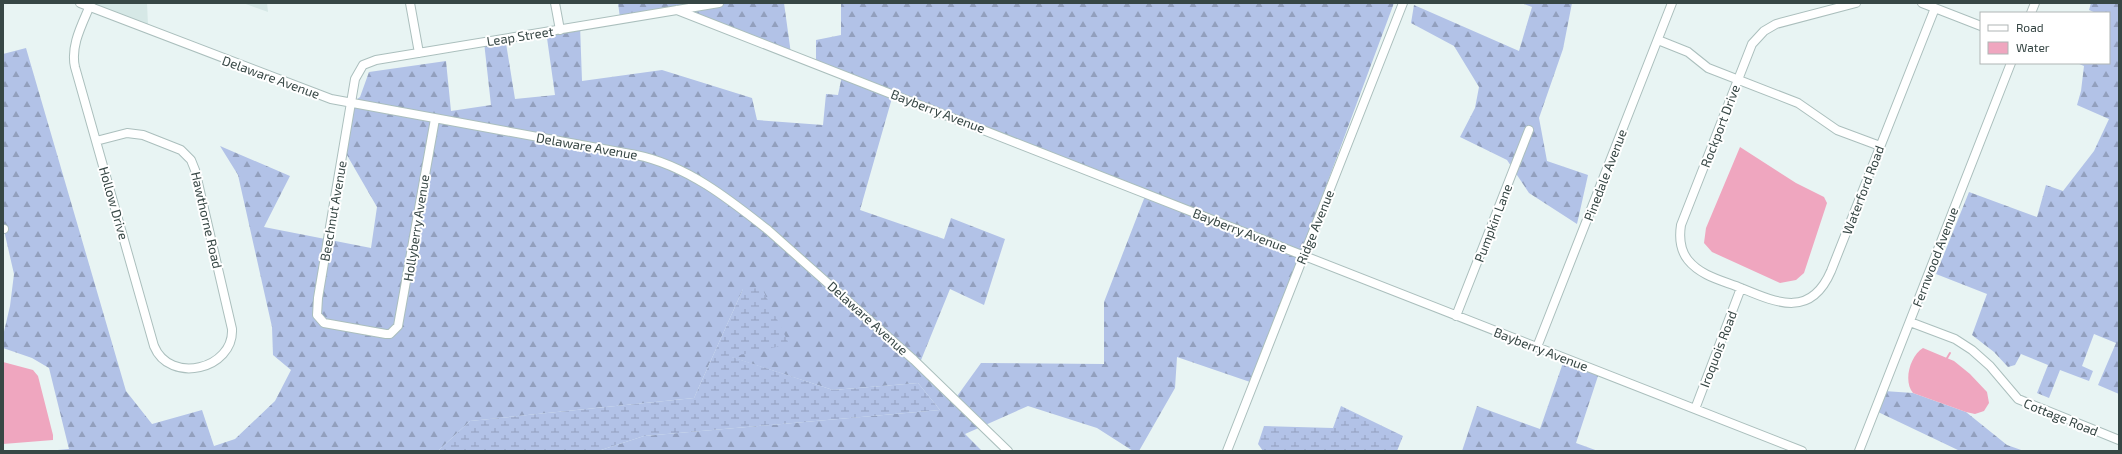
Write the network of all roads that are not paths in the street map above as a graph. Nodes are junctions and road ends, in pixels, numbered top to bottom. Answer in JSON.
{"nodes":[{"id":1,"x":80,"y":3,"type":"edge"},
{"id":2,"x":410,"y":3,"type":"edge"},
{"id":3,"x":555,"y":3,"type":"edge"},
{"id":4,"x":719,"y":3,"type":"edge"},
{"id":5,"x":1404,"y":3,"type":"edge"},
{"id":6,"x":1672,"y":3,"type":"edge"},
{"id":7,"x":1856,"y":3,"type":"edge"},
{"id":8,"x":1922,"y":3,"type":"edge"},
{"id":9,"x":90,"y":5,"type":"edge"},
{"id":10,"x":1935,"y":8,"type":"junction"},
{"id":11,"x":677,"y":10,"type":"junction"},
{"id":12,"x":1980,"y":26,"type":"edge"},
{"id":13,"x":560,"y":30,"type":"junction"},
{"id":14,"x":1658,"y":40,"type":"junction"},
{"id":15,"x":419,"y":53,"type":"junction"},
{"id":16,"x":2011,"y":64,"type":"edge"},
{"id":17,"x":1738,"y":80,"type":"junction"},
{"id":18,"x":351,"y":104,"type":"junction"},
{"id":19,"x":435,"y":119,"type":"junction"},
{"id":20,"x":1529,"y":130,"type":"dead end"},
{"id":21,"x":96,"y":141,"type":"junction"},
{"id":22,"x":1880,"y":146,"type":"junction"},
{"id":23,"x":1304,"y":255,"type":"junction"},
{"id":24,"x":1741,"y":288,"type":"junction"},
{"id":25,"x":1456,"y":316,"type":"junction"},
{"id":26,"x":1910,"y":322,"type":"junction"},
{"id":27,"x":390,"y":334,"type":"joint"},
{"id":28,"x":1537,"y":347,"type":"junction"},
{"id":29,"x":200,"y":366,"type":"joint"},
{"id":30,"x":1695,"y":409,"type":"junction"},
{"id":31,"x":2119,"y":440,"type":"edge"},
{"id":32,"x":1008,"y":451,"type":"edge"},
{"id":33,"x":1227,"y":451,"type":"edge"},
{"id":34,"x":1802,"y":451,"type":"edge"},
{"id":35,"x":1859,"y":451,"type":"edge"}],
"edges":[{"from":1,"to":9,"type":"street","name":"Delaware Avenue"},
{"from":2,"to":15,"type":"street"},
{"from":3,"to":13,"type":"street"},
{"from":4,"to":11,"type":"street","name":"Leap Street"},
{"from":5,"to":23,"type":"street","name":"Ridge Avenue"},
{"from":6,"to":14,"type":"street","name":"Pinedale Avenue"},
{"from":7,"to":17,"type":"street","name":"Rockport Drive"},
{"from":8,"to":10,"type":"street"},
{"from":9,"to":18,"type":"street","name":"Delaware Avenue"},
{"from":9,"to":21,"type":"street","name":"Hollow Drive"},
{"from":10,"to":12,"type":"street"},
{"from":10,"to":22,"type":"street","name":"Waterford Road"},
{"from":11,"to":13,"type":"street","name":"Leap Street"},
{"from":11,"to":23,"type":"street","name":"Bayberry Avenue"},
{"from":13,"to":15,"type":"street","name":"Leap Street"},
{"from":14,"to":17,"type":"street"},
{"from":14,"to":28,"type":"street","name":"Pinedale Avenue"},
{"from":15,"to":18,"type":"street","name":"Leap Street"},
{"from":16,"to":26,"type":"street","name":"Fernwood Avenue"},
{"from":17,"to":22,"type":"street"},
{"from":17,"to":24,"type":"street","name":"Rockport Drive"},
{"from":18,"to":19,"type":"street","name":"Delaware Avenue"},
{"from":18,"to":27,"type":"street","name":"Beechnut Avenue"},
{"from":19,"to":27,"type":"street","name":"Hollyberry Avenue"},
{"from":19,"to":32,"type":"street","name":"Delaware Avenue"},
{"from":20,"to":25,"type":"street","name":"Pumpkin Lane"},
{"from":21,"to":29,"type":"street","name":"Hollow Drive"},
{"from":21,"to":29,"type":"street","name":"Hawthorne Road"},
{"from":22,"to":24,"type":"street","name":"Waterford Road"},
{"from":23,"to":25,"type":"street","name":"Bayberry Avenue"},
{"from":23,"to":33,"type":"street","name":"Ridge Avenue"},
{"from":24,"to":30,"type":"street","name":"Iroquois Road"},
{"from":25,"to":28,"type":"street","name":"Bayberry Avenue"},
{"from":26,"to":31,"type":"street","name":"Cottage Road"},
{"from":26,"to":35,"type":"street","name":"Fernwood Avenue"},
{"from":28,"to":30,"type":"street","name":"Bayberry Avenue"},
{"from":30,"to":34,"type":"street","name":"Bayberry Avenue"}]}
